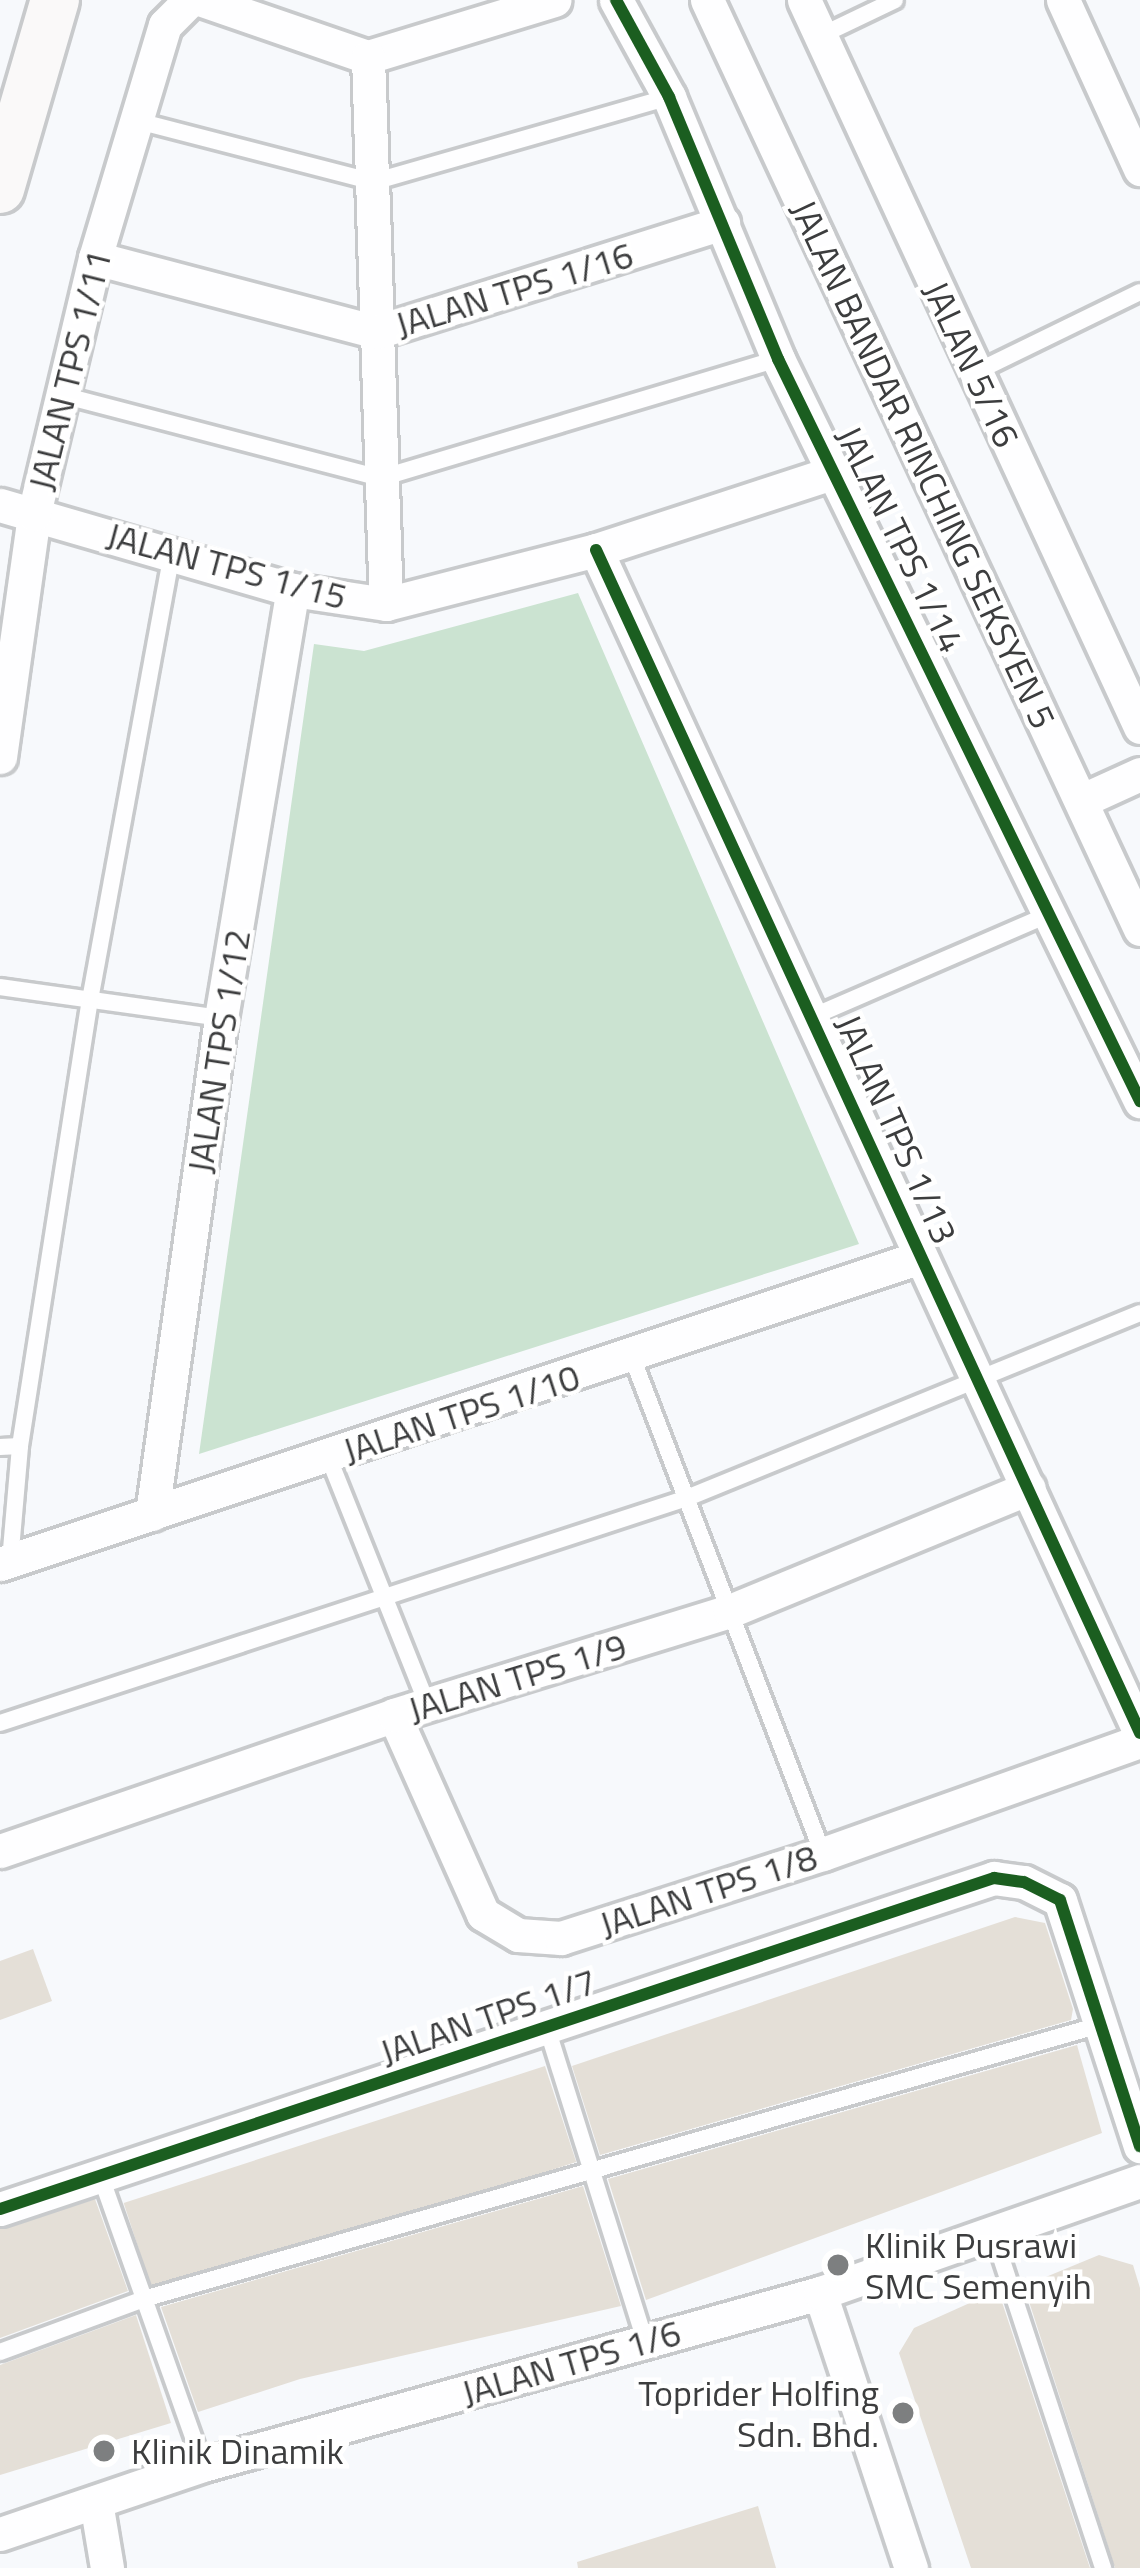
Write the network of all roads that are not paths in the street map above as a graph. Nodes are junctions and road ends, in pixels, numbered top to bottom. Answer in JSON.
{"nodes":[{"id":1,"x":55,"y":0,"type":"edge"},
{"id":2,"x":190,"y":0,"type":"edge"},
{"id":3,"x":202,"y":0,"type":"edge"},
{"id":4,"x":555,"y":0,"type":"edge"},
{"id":5,"x":616,"y":0,"type":"edge"},
{"id":6,"x":707,"y":0,"type":"edge"},
{"id":7,"x":804,"y":0,"type":"edge"},
{"id":8,"x":895,"y":0,"type":"edge"},
{"id":9,"x":1064,"y":0,"type":"edge"},
{"id":10,"x":820,"y":36,"type":"junction"},
{"id":11,"x":368,"y":57,"type":"junction"},
{"id":12,"x":669,"y":97,"type":"junction"},
{"id":13,"x":133,"y":120,"type":"junction"},
{"id":14,"x":1139,"y":162,"type":"edge"},
{"id":15,"x":373,"y":182,"type":"junction"},
{"id":16,"x":0,"y":189,"type":"edge"},
{"id":17,"x":723,"y":223,"type":"junction"},
{"id":18,"x":95,"y":258,"type":"junction"},
{"id":19,"x":1140,"y":292,"type":"edge"},
{"id":20,"x":377,"y":332,"type":"junction"},
{"id":21,"x":778,"y":358,"type":"junction"},
{"id":22,"x":976,"y":372,"type":"junction"},
{"id":23,"x":62,"y":394,"type":"junction"},
{"id":24,"x":834,"y":472,"type":"junction"},
{"id":25,"x":381,"y":478,"type":"junction"},
{"id":26,"x":0,"y":505,"type":"edge"},
{"id":27,"x":34,"y":514,"type":"junction"},
{"id":28,"x":596,"y":550,"type":"junction"},
{"id":29,"x":172,"y":553,"type":"junction"},
{"id":30,"x":293,"y":590,"type":"junction"},
{"id":31,"x":386,"y":604,"type":"junction"},
{"id":32,"x":1140,"y":728,"type":"edge"},
{"id":33,"x":0,"y":757,"type":"edge"},
{"id":34,"x":1140,"y":774,"type":"edge"},
{"id":35,"x":1081,"y":801,"type":"junction"},
{"id":36,"x":1052,"y":914,"type":"junction"},
{"id":37,"x":1140,"y":929,"type":"edge"},
{"id":38,"x":0,"y":987,"type":"edge"},
{"id":39,"x":89,"y":1000,"type":"junction"},
{"id":40,"x":814,"y":1016,"type":"junction"},
{"id":41,"x":221,"y":1018,"type":"junction"},
{"id":42,"x":1140,"y":1101,"type":"edge"},
{"id":43,"x":920,"y":1257,"type":"junction"},
{"id":44,"x":1140,"y":1313,"type":"edge"},
{"id":45,"x":632,"y":1357,"type":"junction"},
{"id":46,"x":980,"y":1378,"type":"junction"},
{"id":47,"x":20,"y":1446,"type":"junction"},
{"id":48,"x":0,"y":1447,"type":"edge"},
{"id":49,"x":328,"y":1456,"type":"junction"},
{"id":50,"x":1029,"y":1488,"type":"junction"},
{"id":51,"x":687,"y":1498,"type":"junction"},
{"id":52,"x":152,"y":1514,"type":"junction"},
{"id":53,"x":5,"y":1563,"type":"edge"},
{"id":54,"x":386,"y":1600,"type":"junction"},
{"id":55,"x":730,"y":1611,"type":"junction"},
{"id":56,"x":428,"y":1706,"type":"junction"},
{"id":57,"x":394,"y":1715,"type":"junction"},
{"id":58,"x":0,"y":1723,"type":"edge"},
{"id":59,"x":1140,"y":1737,"type":"edge"},
{"id":60,"x":0,"y":1852,"type":"edge"},
{"id":61,"x":824,"y":1854,"type":"junction"},
{"id":62,"x":1103,"y":2024,"type":"junction"},
{"id":63,"x":547,"y":2028,"type":"junction"},
{"id":64,"x":1140,"y":2146,"type":"edge"},
{"id":65,"x":595,"y":2172,"type":"junction"},
{"id":66,"x":101,"y":2177,"type":"junction"},
{"id":67,"x":1140,"y":2181,"type":"edge"},
{"id":68,"x":0,"y":2209,"type":"edge"},
{"id":69,"x":993,"y":2233,"type":"junction"},
{"id":70,"x":820,"y":2293,"type":"junction"},
{"id":71,"x":147,"y":2298,"type":"junction"},
{"id":72,"x":644,"y":2341,"type":"junction"},
{"id":73,"x":0,"y":2352,"type":"edge"},
{"id":74,"x":202,"y":2465,"type":"junction"},
{"id":75,"x":96,"y":2502,"type":"junction"},
{"id":76,"x":0,"y":2534,"type":"edge"},
{"id":77,"x":107,"y":2568,"type":"edge"},
{"id":78,"x":911,"y":2568,"type":"edge"},
{"id":79,"x":1103,"y":2568,"type":"edge"}],
"edges":[{"from":1,"to":16,"type":"street"},
{"from":2,"to":13,"type":"street","name":"JALAN TPS 1/11"},
{"from":3,"to":11,"type":"street"},
{"from":4,"to":11,"type":"street"},
{"from":5,"to":12,"type":"street","name":"JALAN TPS 1/14"},
{"from":6,"to":35,"type":"street","name":"JALAN BANDAR RINCHING SEKSYEN 5"},
{"from":7,"to":10,"type":"street","name":"JALAN 5/16"},
{"from":8,"to":10,"type":"lane"},
{"from":9,"to":14,"type":"street"},
{"from":10,"to":22,"type":"street","name":"JALAN 5/16"},
{"from":11,"to":15,"type":"street"},
{"from":12,"to":15,"type":"lane"},
{"from":12,"to":17,"type":"street","name":"JALAN TPS 1/14"},
{"from":13,"to":15,"type":"lane"},
{"from":13,"to":18,"type":"street","name":"JALAN TPS 1/11"},
{"from":15,"to":20,"type":"street"},
{"from":17,"to":20,"type":"street","name":"JALAN TPS 1/16"},
{"from":17,"to":21,"type":"street","name":"JALAN TPS 1/14"},
{"from":18,"to":20,"type":"street","name":"JALAN TPS 1/16"},
{"from":18,"to":23,"type":"street","name":"JALAN TPS 1/11"},
{"from":19,"to":22,"type":"lane"},
{"from":20,"to":25,"type":"street"},
{"from":21,"to":24,"type":"street","name":"JALAN TPS 1/14"},
{"from":21,"to":25,"type":"lane"},
{"from":22,"to":32,"type":"street","name":"JALAN 5/16"},
{"from":23,"to":25,"type":"lane"},
{"from":23,"to":27,"type":"street","name":"JALAN TPS 1/11"},
{"from":24,"to":28,"type":"street","name":"JALAN TPS 1/15"},
{"from":24,"to":36,"type":"street","name":"JALAN TPS 1/14"},
{"from":25,"to":31,"type":"street"},
{"from":26,"to":27,"type":"street","name":"JALAN TPS 1/15"},
{"from":27,"to":29,"type":"street","name":"JALAN TPS 1/15"},
{"from":27,"to":33,"type":"street","name":"JALAN TPS 1/11"},
{"from":28,"to":31,"type":"street","name":"JALAN TPS 1/15"},
{"from":28,"to":40,"type":"street","name":"JALAN TPS 1/13"},
{"from":29,"to":30,"type":"street","name":"JALAN TPS 1/15"},
{"from":29,"to":39,"type":"lane"},
{"from":30,"to":31,"type":"street","name":"JALAN TPS 1/15"},
{"from":30,"to":41,"type":"street","name":"JALAN TPS 1/12"},
{"from":34,"to":35,"type":"street"},
{"from":35,"to":37,"type":"street","name":"JALAN BANDAR RINCHING SEKSYEN 5"},
{"from":36,"to":40,"type":"lane"},
{"from":36,"to":42,"type":"street","name":"JALAN TPS 1/14"},
{"from":38,"to":39,"type":"lane"},
{"from":39,"to":41,"type":"lane"},
{"from":39,"to":47,"type":"lane"},
{"from":40,"to":43,"type":"street","name":"JALAN TPS 1/13"},
{"from":41,"to":52,"type":"street","name":"JALAN TPS 1/12"},
{"from":43,"to":45,"type":"street","name":"JALAN TPS 1/10"},
{"from":43,"to":46,"type":"street","name":"JALAN TPS 1/13"},
{"from":44,"to":46,"type":"lane"},
{"from":45,"to":49,"type":"street","name":"JALAN TPS 1/10"},
{"from":45,"to":51,"type":"lane"},
{"from":46,"to":50,"type":"street","name":"JALAN TPS 1/13"},
{"from":46,"to":51,"type":"lane"},
{"from":47,"to":48,"type":"lane"},
{"from":47,"to":53,"type":"lane"},
{"from":49,"to":52,"type":"street","name":"JALAN TPS 1/10"},
{"from":49,"to":54,"type":"lane"},
{"from":50,"to":55,"type":"street","name":"JALAN TPS 1/9"},
{"from":50,"to":59,"type":"street","name":"JALAN TPS 1/13"},
{"from":51,"to":54,"type":"lane"},
{"from":51,"to":55,"type":"lane"},
{"from":52,"to":53,"type":"street","name":"JALAN TPS 1/10"},
{"from":54,"to":56,"type":"lane"},
{"from":54,"to":58,"type":"lane"},
{"from":55,"to":56,"type":"street","name":"JALAN TPS 1/9"},
{"from":55,"to":61,"type":"lane"},
{"from":56,"to":57,"type":"street","name":"JALAN TPS 1/9"},
{"from":57,"to":60,"type":"street","name":"JALAN TPS 1/9"},
{"from":57,"to":61,"type":"street","name":"JALAN TPS 1/8"},
{"from":59,"to":61,"type":"street","name":"JALAN TPS 1/8"},
{"from":62,"to":63,"type":"street","name":"JALAN TPS 1/7"},
{"from":62,"to":64,"type":"street"},
{"from":62,"to":65,"type":"lane"},
{"from":63,"to":65,"type":"lane"},
{"from":63,"to":66,"type":"street","name":"JALAN TPS 1/7"},
{"from":65,"to":71,"type":"lane"},
{"from":65,"to":72,"type":"lane"},
{"from":66,"to":68,"type":"street","name":"JALAN TPS 1/7"},
{"from":66,"to":71,"type":"lane"},
{"from":67,"to":69,"type":"street","name":"JALAN TPS 1/6"},
{"from":69,"to":70,"type":"street","name":"JALAN TPS 1/6"},
{"from":69,"to":79,"type":"lane"},
{"from":70,"to":72,"type":"street","name":"JALAN TPS 1/6"},
{"from":70,"to":78,"type":"street"},
{"from":71,"to":73,"type":"lane"},
{"from":71,"to":74,"type":"lane"},
{"from":72,"to":74,"type":"street","name":"JALAN TPS 1/6"},
{"from":74,"to":75,"type":"street","name":"JALAN TPS 1/6"},
{"from":75,"to":76,"type":"street","name":"JALAN TPS 1/6"},
{"from":75,"to":77,"type":"street"}]}
